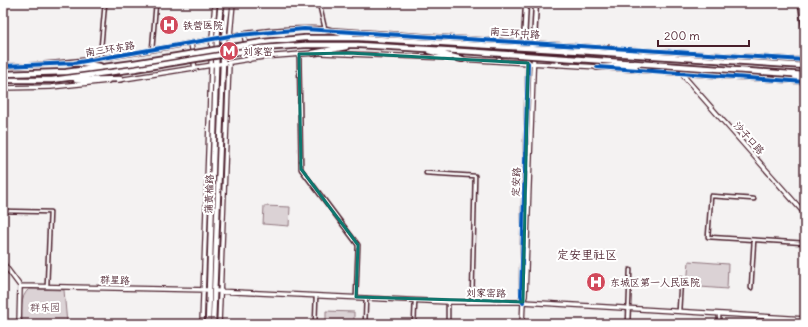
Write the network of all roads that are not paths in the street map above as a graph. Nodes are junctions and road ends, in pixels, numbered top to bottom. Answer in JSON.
{"nodes":[{"id":1,"x":105,"y":3,"type":"edge"},
{"id":2,"x":156,"y":3,"type":"edge"},
{"id":3,"x":215,"y":3,"type":"edge"},
{"id":4,"x":220,"y":3,"type":"edge"},
{"id":5,"x":228,"y":3,"type":"edge"},
{"id":6,"x":233,"y":3,"type":"edge"},
{"id":7,"x":319,"y":3,"type":"edge"},
{"id":8,"x":526,"y":3,"type":"edge"},
{"id":9,"x":536,"y":3,"type":"edge"},
{"id":10,"x":800,"y":3,"type":"edge"},
{"id":11,"x":325,"y":29,"type":"junction"},
{"id":12,"x":244,"y":34,"type":"junction"},
{"id":13,"x":230,"y":36,"type":"junction"},
{"id":14,"x":224,"y":37,"type":"junction"},
{"id":15,"x":218,"y":38,"type":"junction"},
{"id":16,"x":358,"y":38,"type":"junction"},
{"id":17,"x":805,"y":38,"type":"edge"},
{"id":18,"x":212,"y":39,"type":"junction"},
{"id":19,"x":500,"y":40,"type":"junction"},
{"id":20,"x":524,"y":42,"type":"junction"},
{"id":21,"x":534,"y":42,"type":"junction"},
{"id":22,"x":191,"y":43,"type":"junction"},
{"id":23,"x":559,"y":44,"type":"junction"},
{"id":24,"x":358,"y":45,"type":"junction"},
{"id":25,"x":416,"y":48,"type":"junction"},
{"id":26,"x":607,"y":48,"type":"junction"},
{"id":27,"x":152,"y":50,"type":"junction"},
{"id":28,"x":313,"y":53,"type":"junction"},
{"id":29,"x":299,"y":54,"type":"junction"},
{"id":30,"x":661,"y":58,"type":"junction"},
{"id":31,"x":100,"y":59,"type":"junction"},
{"id":32,"x":462,"y":59,"type":"junction"},
{"id":33,"x":249,"y":60,"type":"junction"},
{"id":34,"x":499,"y":61,"type":"junction"},
{"id":35,"x":805,"y":62,"type":"edge"},
{"id":36,"x":74,"y":63,"type":"junction"},
{"id":37,"x":229,"y":63,"type":"junction"},
{"id":38,"x":528,"y":63,"type":"junction"},
{"id":39,"x":223,"y":64,"type":"junction"},
{"id":40,"x":533,"y":64,"type":"junction"},
{"id":41,"x":655,"y":64,"type":"junction"},
{"id":42,"x":217,"y":65,"type":"junction"},
{"id":43,"x":557,"y":65,"type":"junction"},
{"id":44,"x":786,"y":65,"type":"junction"},
{"id":45,"x":3,"y":66,"type":"edge"},
{"id":46,"x":105,"y":66,"type":"junction"},
{"id":47,"x":211,"y":66,"type":"junction"},
{"id":48,"x":805,"y":66,"type":"edge"},
{"id":49,"x":597,"y":67,"type":"junction"},
{"id":50,"x":195,"y":69,"type":"junction"},
{"id":51,"x":681,"y":73,"type":"junction"},
{"id":52,"x":3,"y":74,"type":"edge"},
{"id":53,"x":786,"y":74,"type":"junction"},
{"id":54,"x":805,"y":75,"type":"edge"},
{"id":55,"x":120,"y":79,"type":"junction"},
{"id":56,"x":3,"y":80,"type":"edge"},
{"id":57,"x":52,"y":80,"type":"junction"},
{"id":58,"x":805,"y":80,"type":"edge"},
{"id":59,"x":3,"y":88,"type":"edge"},
{"id":60,"x":426,"y":173,"type":"dead end"},
{"id":61,"x":225,"y":183,"type":"junction"},
{"id":62,"x":219,"y":187,"type":"junction"},
{"id":63,"x":754,"y":199,"type":"dead end"},
{"id":64,"x":3,"y":211,"type":"edge"},
{"id":65,"x":805,"y":214,"type":"edge"},
{"id":66,"x":754,"y":240,"type":"junction"},
{"id":67,"x":805,"y":244,"type":"edge"},
{"id":68,"x":3,"y":263,"type":"edge"},
{"id":69,"x":630,"y":270,"type":"dead end"},
{"id":70,"x":681,"y":278,"type":"dead end"},
{"id":71,"x":20,"y":286,"type":"junction"},
{"id":72,"x":47,"y":286,"type":"junction"},
{"id":73,"x":751,"y":288,"type":"dead end"},
{"id":74,"x":203,"y":290,"type":"junction"},
{"id":75,"x":209,"y":290,"type":"junction"},
{"id":76,"x":215,"y":291,"type":"junction"},
{"id":77,"x":221,"y":292,"type":"junction"},
{"id":78,"x":316,"y":296,"type":"junction"},
{"id":79,"x":356,"y":297,"type":"junction"},
{"id":80,"x":366,"y":298,"type":"junction"},
{"id":81,"x":415,"y":300,"type":"junction"},
{"id":82,"x":472,"y":300,"type":"junction"},
{"id":83,"x":448,"y":302,"type":"junction"},
{"id":84,"x":523,"y":302,"type":"junction"},
{"id":85,"x":629,"y":308,"type":"junction"},
{"id":86,"x":679,"y":312,"type":"junction"},
{"id":87,"x":719,"y":314,"type":"junction"},
{"id":88,"x":781,"y":317,"type":"junction"},
{"id":89,"x":805,"y":319,"type":"edge"},
{"id":90,"x":19,"y":324,"type":"edge"},
{"id":91,"x":202,"y":324,"type":"edge"},
{"id":92,"x":208,"y":324,"type":"edge"},
{"id":93,"x":213,"y":324,"type":"edge"},
{"id":94,"x":219,"y":324,"type":"edge"},
{"id":95,"x":315,"y":324,"type":"edge"},
{"id":96,"x":365,"y":324,"type":"edge"},
{"id":97,"x":414,"y":324,"type":"edge"},
{"id":98,"x":448,"y":324,"type":"edge"},
{"id":99,"x":522,"y":324,"type":"edge"},
{"id":100,"x":628,"y":324,"type":"edge"},
{"id":101,"x":719,"y":324,"type":"edge"},
{"id":102,"x":780,"y":324,"type":"edge"}],
"edges":[{"from":1,"to":31,"type":"street"},
{"from":2,"to":27,"type":"street"},
{"from":3,"to":18,"type":"street"},
{"from":4,"to":15,"type":"main road","name":"蒲黄榆路"},
{"from":5,"to":14,"type":"main road","name":"蒲黄榆路"},
{"from":6,"to":13,"type":"street"},
{"from":7,"to":11,"type":"street"},
{"from":8,"to":20,"type":"main road"},
{"from":9,"to":21,"type":"main road"},
{"from":10,"to":17,"type":"street"},
{"from":11,"to":12,"type":"street","name":"南三环中路"},
{"from":11,"to":16,"type":"main road"},
{"from":11,"to":19,"type":"street","name":"南三环中路"},
{"from":12,"to":13,"type":"street","name":"南三环中路"},
{"from":12,"to":33,"type":"street"},
{"from":13,"to":14,"type":"street","name":"南三环中路"},
{"from":14,"to":15,"type":"street","name":"南三环中路"},
{"from":14,"to":39,"type":"main road","name":"蒲黄榆路"},
{"from":15,"to":18,"type":"street","name":"南三环东路"},
{"from":15,"to":42,"type":"main road","name":"蒲黄榆路"},
{"from":16,"to":30,"type":"main road","bridge":true},
{"from":16,"to":46,"type":"main road","bridge":true},
{"from":18,"to":22,"type":"street","name":"南三环东路"},
{"from":18,"to":47,"type":"street"},
{"from":19,"to":20,"type":"street","name":"南三环中路"},
{"from":19,"to":34,"type":"street"},
{"from":20,"to":21,"type":"street","name":"南三环中路"},
{"from":20,"to":38,"type":"street","name":"定安路"},
{"from":21,"to":23,"type":"street","name":"南三环中路"},
{"from":21,"to":40,"type":"street","name":"定安路"},
{"from":22,"to":27,"type":"street","name":"南三环东路"},
{"from":22,"to":50,"type":"street"},
{"from":23,"to":26,"type":"street","name":"南三环中路"},
{"from":23,"to":43,"type":"street"},
{"from":24,"to":25,"type":"main road"},
{"from":24,"to":28,"type":"main road"},
{"from":24,"to":57,"type":"main road","bridge":true},
{"from":25,"to":32,"type":"main road"},
{"from":25,"to":41,"type":"main road","bridge":true},
{"from":26,"to":30,"type":"main road"},
{"from":26,"to":35,"type":"street","name":"南三环中路"},
{"from":27,"to":31,"type":"street","name":"南三环东路"},
{"from":28,"to":29,"type":"street"},
{"from":28,"to":32,"type":"street"},
{"from":29,"to":33,"type":"street"},
{"from":29,"to":79,"type":"street"},
{"from":30,"to":44,"type":"main road"},
{"from":31,"to":36,"type":"street","name":"南三环东路"},
{"from":32,"to":34,"type":"street"},
{"from":33,"to":37,"type":"street"},
{"from":34,"to":38,"type":"street"},
{"from":35,"to":44,"type":"main road"},
{"from":36,"to":45,"type":"street","name":"南三环东路"},
{"from":36,"to":46,"type":"main road"},
{"from":37,"to":39,"type":"street"},
{"from":37,"to":61,"type":"street"},
{"from":38,"to":40,"type":"street"},
{"from":38,"to":84,"type":"street","name":"定安路"},
{"from":39,"to":42,"type":"street"},
{"from":39,"to":62,"type":"main road","name":"蒲黄榆路"},
{"from":40,"to":43,"type":"street"},
{"from":40,"to":84,"type":"street","name":"定安路"},
{"from":41,"to":49,"type":"main road"},
{"from":41,"to":53,"type":"main road"},
{"from":42,"to":47,"type":"street"},
{"from":42,"to":75,"type":"main road","name":"蒲黄榆路"},
{"from":43,"to":49,"type":"street"},
{"from":44,"to":48,"type":"main road"},
{"from":46,"to":52,"type":"main road"},
{"from":47,"to":50,"type":"street"},
{"from":47,"to":74,"type":"street"},
{"from":49,"to":51,"type":"street"},
{"from":50,"to":55,"type":"street"},
{"from":51,"to":58,"type":"street"},
{"from":51,"to":65,"type":"street","name":"沙子口路"},
{"from":53,"to":54,"type":"main road"},
{"from":53,"to":58,"type":"main road"},
{"from":55,"to":57,"type":"main road"},
{"from":55,"to":59,"type":"street"},
{"from":56,"to":57,"type":"main road"},
{"from":60,"to":82,"type":"street"},
{"from":61,"to":62,"type":"street"},
{"from":61,"to":77,"type":"street"},
{"from":62,"to":76,"type":"main road","name":"蒲黄榆路"},
{"from":63,"to":66,"type":"street"},
{"from":64,"to":72,"type":"street"},
{"from":66,"to":67,"type":"street"},
{"from":66,"to":73,"type":"street"},
{"from":68,"to":71,"type":"street"},
{"from":69,"to":85,"type":"street"},
{"from":70,"to":86,"type":"street"},
{"from":71,"to":72,"type":"street","name":"群星路"},
{"from":71,"to":90,"type":"street"},
{"from":72,"to":74,"type":"street","name":"群星路"},
{"from":74,"to":75,"type":"street","name":"群星路"},
{"from":74,"to":91,"type":"street"},
{"from":75,"to":92,"type":"main road","name":"蒲黄榆路"},
{"from":76,"to":77,"type":"street","name":"刘家窑路"},
{"from":76,"to":93,"type":"main road","name":"蒲黄榆路"},
{"from":77,"to":78,"type":"street","name":"刘家窑路"},
{"from":77,"to":94,"type":"street"},
{"from":78,"to":79,"type":"street","name":"刘家窑路"},
{"from":78,"to":95,"type":"street"},
{"from":79,"to":80,"type":"street","name":"刘家窑路"},
{"from":80,"to":81,"type":"street","name":"刘家窑路"},
{"from":80,"to":96,"type":"street"},
{"from":81,"to":83,"type":"street","name":"刘家窑路"},
{"from":81,"to":97,"type":"street"},
{"from":82,"to":83,"type":"street","name":"刘家窑路"},
{"from":82,"to":84,"type":"street","name":"刘家窑路"},
{"from":83,"to":98,"type":"street"},
{"from":84,"to":85,"type":"street","name":"刘家窑路"},
{"from":84,"to":99,"type":"street"},
{"from":85,"to":86,"type":"street","name":"刘家窑路"},
{"from":85,"to":100,"type":"street"},
{"from":86,"to":87,"type":"street","name":"刘家窑路"},
{"from":87,"to":88,"type":"street","name":"刘家窑路"},
{"from":87,"to":101,"type":"street"},
{"from":88,"to":89,"type":"street","name":"刘家窑路"},
{"from":88,"to":102,"type":"street"}]}
